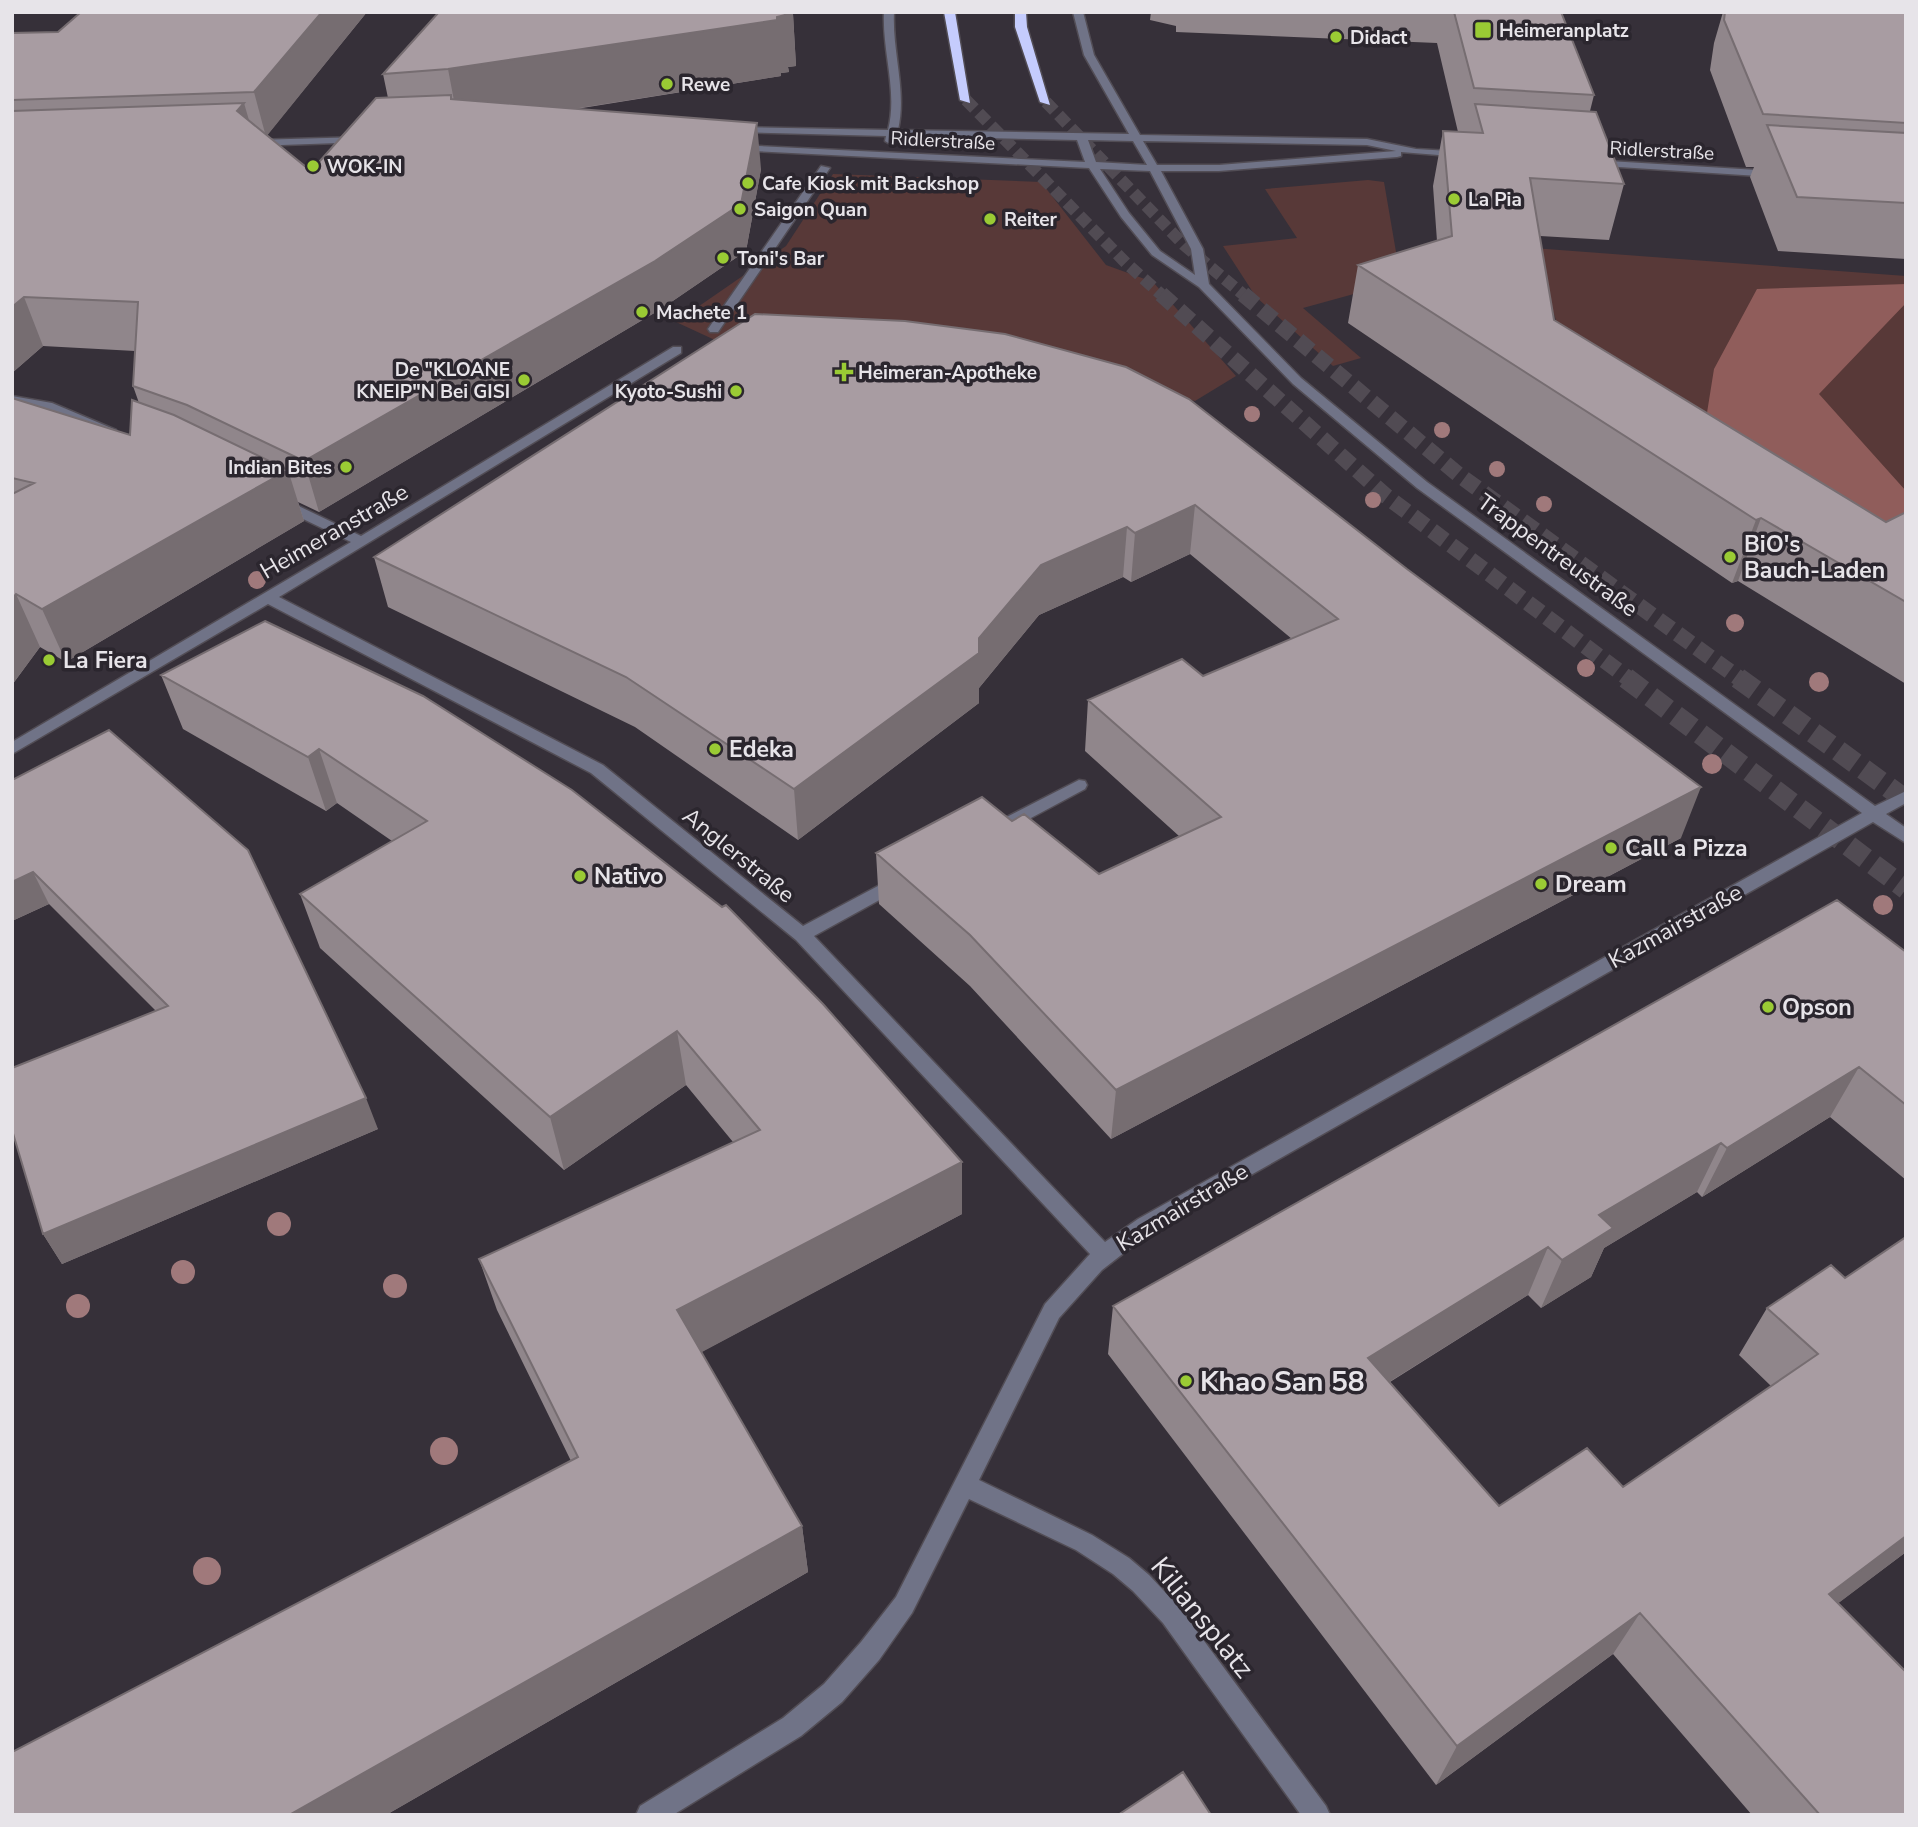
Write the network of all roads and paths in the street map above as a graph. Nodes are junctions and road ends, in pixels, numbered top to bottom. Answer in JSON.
{"nodes":[{"id":1,"x":889,"y":12,"type":"edge"},
{"id":2,"x":950,"y":12,"type":"edge"},
{"id":3,"x":1020,"y":12,"type":"edge"},
{"id":4,"x":1078,"y":12,"type":"edge"},
{"id":5,"x":967,"y":100,"type":"tunnel mouth"},
{"id":6,"x":1046,"y":103,"type":"tunnel mouth"},
{"id":7,"x":726,"y":130,"type":"edge"},
{"id":8,"x":892,"y":131,"type":"junction"},
{"id":9,"x":1081,"y":135,"type":"junction"},
{"id":10,"x":1133,"y":136,"type":"junction"},
{"id":11,"x":369,"y":139,"type":"edge"},
{"id":12,"x":246,"y":144,"type":"edge"},
{"id":13,"x":727,"y":147,"type":"edge"},
{"id":14,"x":1416,"y":152,"type":"junction"},
{"id":15,"x":889,"y":155,"type":"junction"},
{"id":16,"x":1471,"y":155,"type":"edge"},
{"id":17,"x":1578,"y":162,"type":"edge"},
{"id":18,"x":1091,"y":165,"type":"junction"},
{"id":19,"x":825,"y":168,"type":"dead end"},
{"id":20,"x":1152,"y":168,"type":"junction"},
{"id":21,"x":1785,"y":175,"type":"edge"},
{"id":22,"x":1203,"y":285,"type":"junction"},
{"id":23,"x":714,"y":329,"type":"dead end"},
{"id":24,"x":677,"y":350,"type":"dead end"},
{"id":25,"x":12,"y":400,"type":"edge"},
{"id":26,"x":128,"y":437,"type":"edge"},
{"id":27,"x":271,"y":498,"type":"edge"},
{"id":28,"x":362,"y":542,"type":"junction"},
{"id":29,"x":267,"y":597,"type":"junction"},
{"id":30,"x":12,"y":749,"type":"edge"},
{"id":31,"x":1079,"y":785,"type":"dead end"},
{"id":32,"x":1906,"y":796,"type":"edge"},
{"id":33,"x":1875,"y":813,"type":"junction"},
{"id":34,"x":1906,"y":837,"type":"edge"},
{"id":35,"x":981,"y":838,"type":"edge"},
{"id":36,"x":907,"y":877,"type":"edge"},
{"id":37,"x":802,"y":935,"type":"junction"},
{"id":38,"x":1102,"y":1254,"type":"junction"},
{"id":39,"x":964,"y":1485,"type":"junction"},
{"id":40,"x":649,"y":1815,"type":"edge"},
{"id":41,"x":1317,"y":1815,"type":"edge"}],
"edges":[{"from":1,"to":8,"type":"street"},
{"from":2,"to":5,"type":"highway"},
{"from":3,"to":6,"type":"highway"},
{"from":4,"to":10,"type":"street"},
{"from":7,"to":8,"type":"street","name":"Ridlerstraße"},
{"from":8,"to":9,"type":"street","name":"Ridlerstraße"},
{"from":8,"to":15,"type":"street"},
{"from":9,"to":10,"type":"street","name":"Ridlerstraße"},
{"from":9,"to":18,"type":"street","name":"Trappentreustraße"},
{"from":10,"to":14,"type":"street","name":"Ridlerstraße"},
{"from":10,"to":20,"type":"street"},
{"from":11,"to":12,"type":"street"},
{"from":13,"to":15,"type":"street","name":"Ridlerstraße"},
{"from":14,"to":16,"type":"street","name":"Ridlerstraße"},
{"from":14,"to":20,"type":"street","name":"Ridlerstraße"},
{"from":15,"to":18,"type":"street","name":"Ridlerstraße"},
{"from":17,"to":21,"type":"street","name":"Ridlerstraße"},
{"from":18,"to":20,"type":"street","name":"Ridlerstraße"},
{"from":18,"to":22,"type":"street","name":"Trappentreustraße"},
{"from":19,"to":23,"type":"street"},
{"from":20,"to":22,"type":"street"},
{"from":22,"to":33,"type":"street","name":"Trappentreustraße"},
{"from":24,"to":28,"type":"street","name":"Heimeranstraße"},
{"from":25,"to":26,"type":"street"},
{"from":27,"to":28,"type":"street"},
{"from":28,"to":29,"type":"street","name":"Heimeranstraße"},
{"from":29,"to":30,"type":"street","name":"Heimeranstraße"},
{"from":29,"to":37,"type":"street","name":"Anglerstraße"},
{"from":31,"to":35,"type":"street"},
{"from":32,"to":33,"type":"street","name":"Kazmairstraße"},
{"from":33,"to":34,"type":"street","name":"Trappentreustraße"},
{"from":33,"to":38,"type":"street","name":"Kazmairstraße"},
{"from":36,"to":37,"type":"street"},
{"from":37,"to":38,"type":"street","name":"Anglerstraße"},
{"from":38,"to":39,"type":"street","name":"Kazmairstraße"},
{"from":39,"to":40,"type":"street","name":"Kazmairstraße"},
{"from":39,"to":41,"type":"street","name":"Kiliansplatz"}]}
